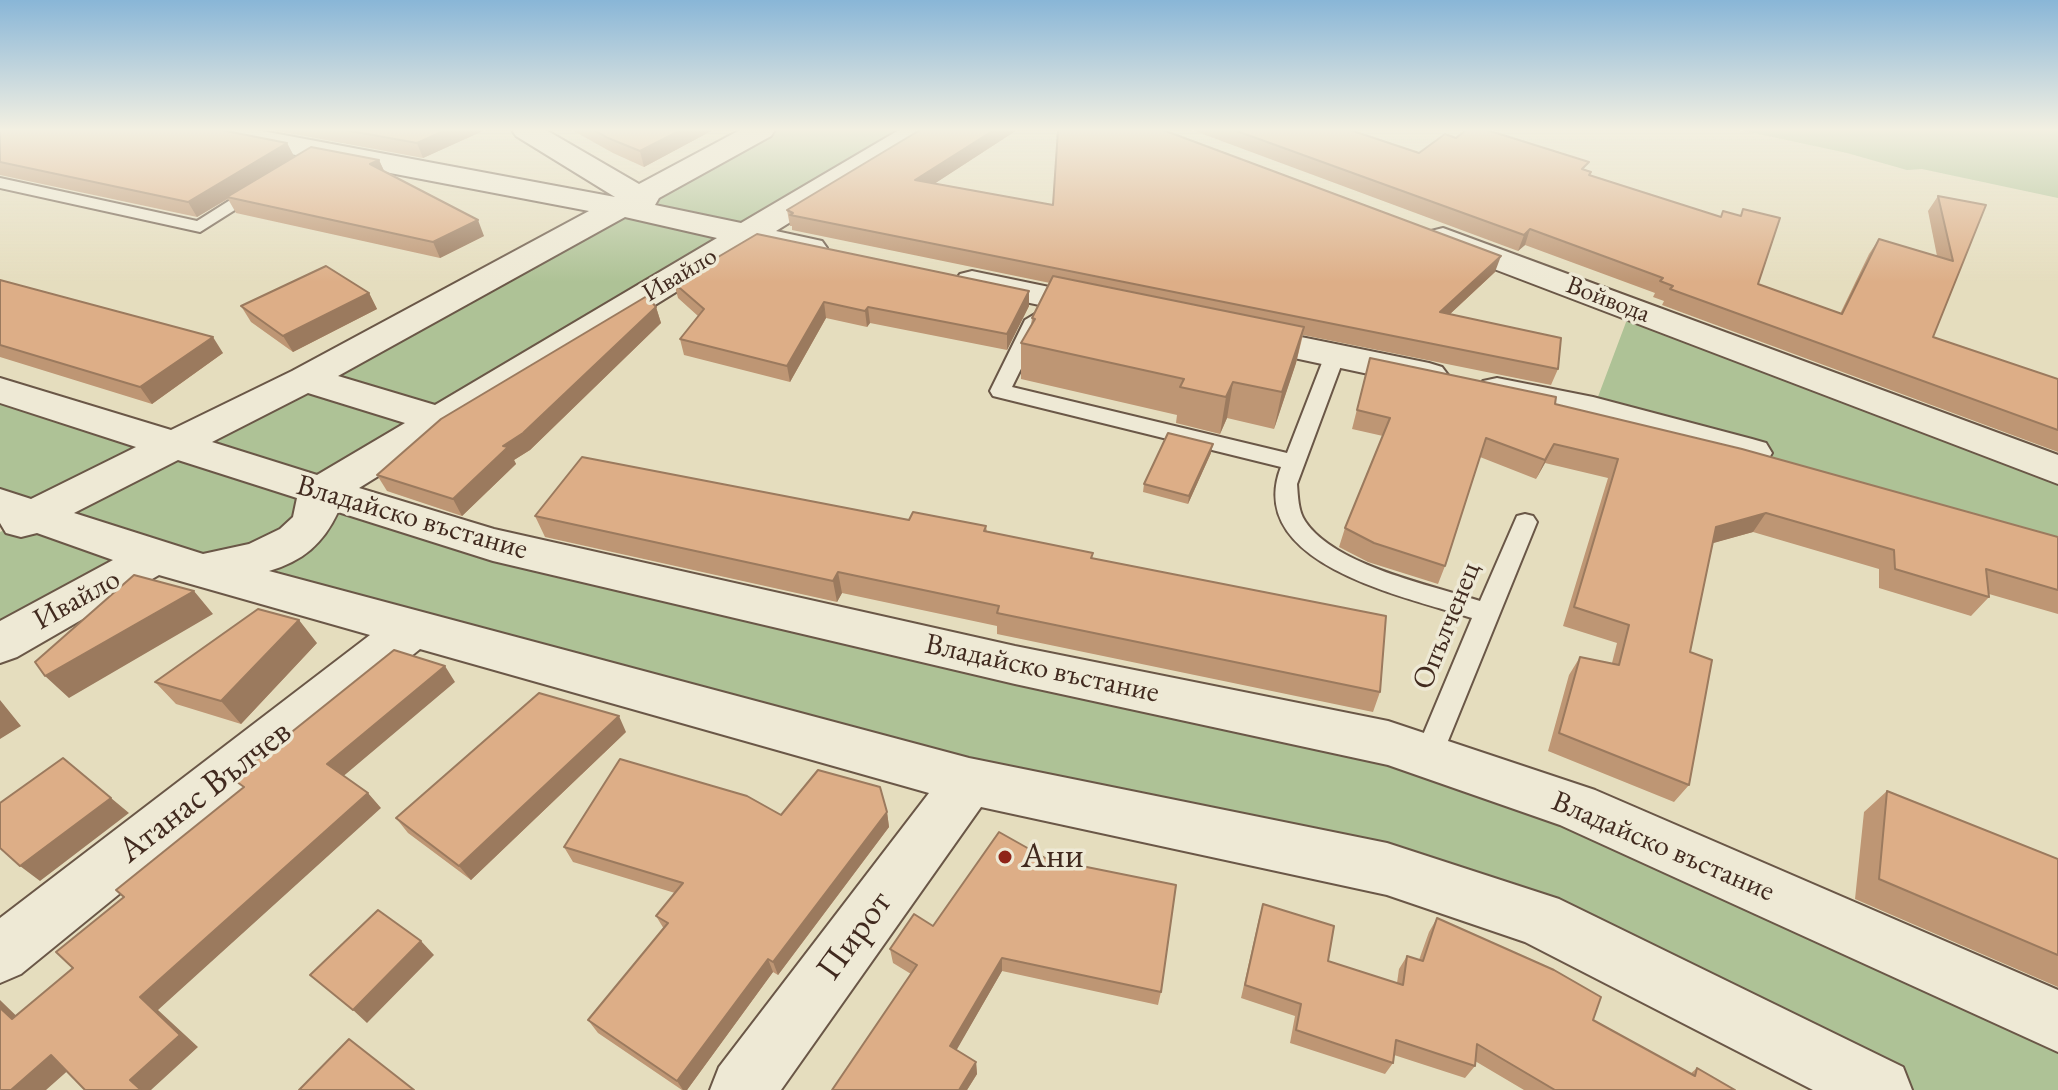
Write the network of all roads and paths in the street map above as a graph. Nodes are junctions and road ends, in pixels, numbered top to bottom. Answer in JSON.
{"nodes":[{"id":1,"x":272,"y":181,"type":"edge"},
{"id":2,"x":502,"y":181,"type":"edge"},
{"id":3,"x":599,"y":181,"type":"edge"},
{"id":4,"x":668,"y":181,"type":"edge"},
{"id":5,"x":835,"y":181,"type":"edge"},
{"id":6,"x":0,"y":183,"type":"edge"},
{"id":7,"x":630,"y":202,"type":"junction"},
{"id":8,"x":1409,"y":225,"type":"edge"},
{"id":9,"x":746,"y":235,"type":"junction"},
{"id":10,"x":837,"y":253,"type":"edge"},
{"id":11,"x":942,"y":275,"type":"edge"},
{"id":12,"x":1047,"y":296,"type":"junction"},
{"id":13,"x":1138,"y":315,"type":"edge"},
{"id":14,"x":1214,"y":330,"type":"edge"},
{"id":15,"x":1335,"y":355,"type":"junction"},
{"id":16,"x":305,"y":379,"type":"junction"},
{"id":17,"x":0,"y":390,"type":"edge"},
{"id":18,"x":440,"y":420,"type":"junction"},
{"id":19,"x":178,"y":445,"type":"junction"},
{"id":20,"x":1294,"y":462,"type":"junction"},
{"id":21,"x":1788,"y":463,"type":"edge"},
{"id":22,"x":2058,"y":470,"type":"edge"},
{"id":23,"x":319,"y":493,"type":"junction"},
{"id":24,"x":11,"y":518,"type":"edge"},
{"id":25,"x":1525,"y":522,"type":"dead end"},
{"id":26,"x":178,"y":564,"type":"junction"},
{"id":27,"x":1487,"y":613,"type":"junction"},
{"id":28,"x":410,"y":630,"type":"junction"},
{"id":29,"x":0,"y":644,"type":"edge"},
{"id":30,"x":1429,"y":754,"type":"junction"},
{"id":31,"x":969,"y":781,"type":"junction"},
{"id":32,"x":0,"y":954,"type":"edge"},
{"id":33,"x":2058,"y":1021,"type":"edge"},
{"id":34,"x":1862,"y":1086,"type":"edge"},
{"id":35,"x":742,"y":1090,"type":"edge"}],
"edges":[{"from":1,"to":6,"type":"lane"},
{"from":2,"to":7,"type":"street"},
{"from":3,"to":7,"type":"street"},
{"from":4,"to":7,"type":"street"},
{"from":5,"to":9,"type":"street","name":"Ивайло"},
{"from":7,"to":9,"type":"street"},
{"from":7,"to":16,"type":"street"},
{"from":8,"to":22,"type":"street","name":"Войвода"},
{"from":9,"to":10,"type":"street"},
{"from":9,"to":18,"type":"street","name":"Ивайло"},
{"from":11,"to":12,"type":"street"},
{"from":12,"to":13,"type":"street"},
{"from":12,"to":20,"type":"lane"},
{"from":14,"to":15,"type":"street"},
{"from":15,"to":20,"type":"lane"},
{"from":15,"to":21,"type":"street"},
{"from":16,"to":18,"type":"street"},
{"from":16,"to":19,"type":"street"},
{"from":17,"to":19,"type":"street","name":"Владайско въстание"},
{"from":18,"to":23,"type":"street","name":"Ивайло"},
{"from":19,"to":23,"type":"street","name":"Владайско въстание"},
{"from":19,"to":24,"type":"street"},
{"from":20,"to":27,"type":"lane"},
{"from":23,"to":26,"type":"street","name":"Ивайло"},
{"from":23,"to":30,"type":"street","name":"Владайско въстание"},
{"from":24,"to":26,"type":"street"},
{"from":25,"to":27,"type":"lane","name":"Опълченец"},
{"from":26,"to":28,"type":"street"},
{"from":26,"to":29,"type":"street","name":"Ивайло"},
{"from":27,"to":30,"type":"lane","name":"Опълченец"},
{"from":28,"to":31,"type":"street"},
{"from":28,"to":32,"type":"street","name":"Атанас Вълчев"},
{"from":30,"to":33,"type":"street","name":"Владайско въстание"},
{"from":31,"to":34,"type":"street"},
{"from":31,"to":35,"type":"street","name":"Пирот"}]}
